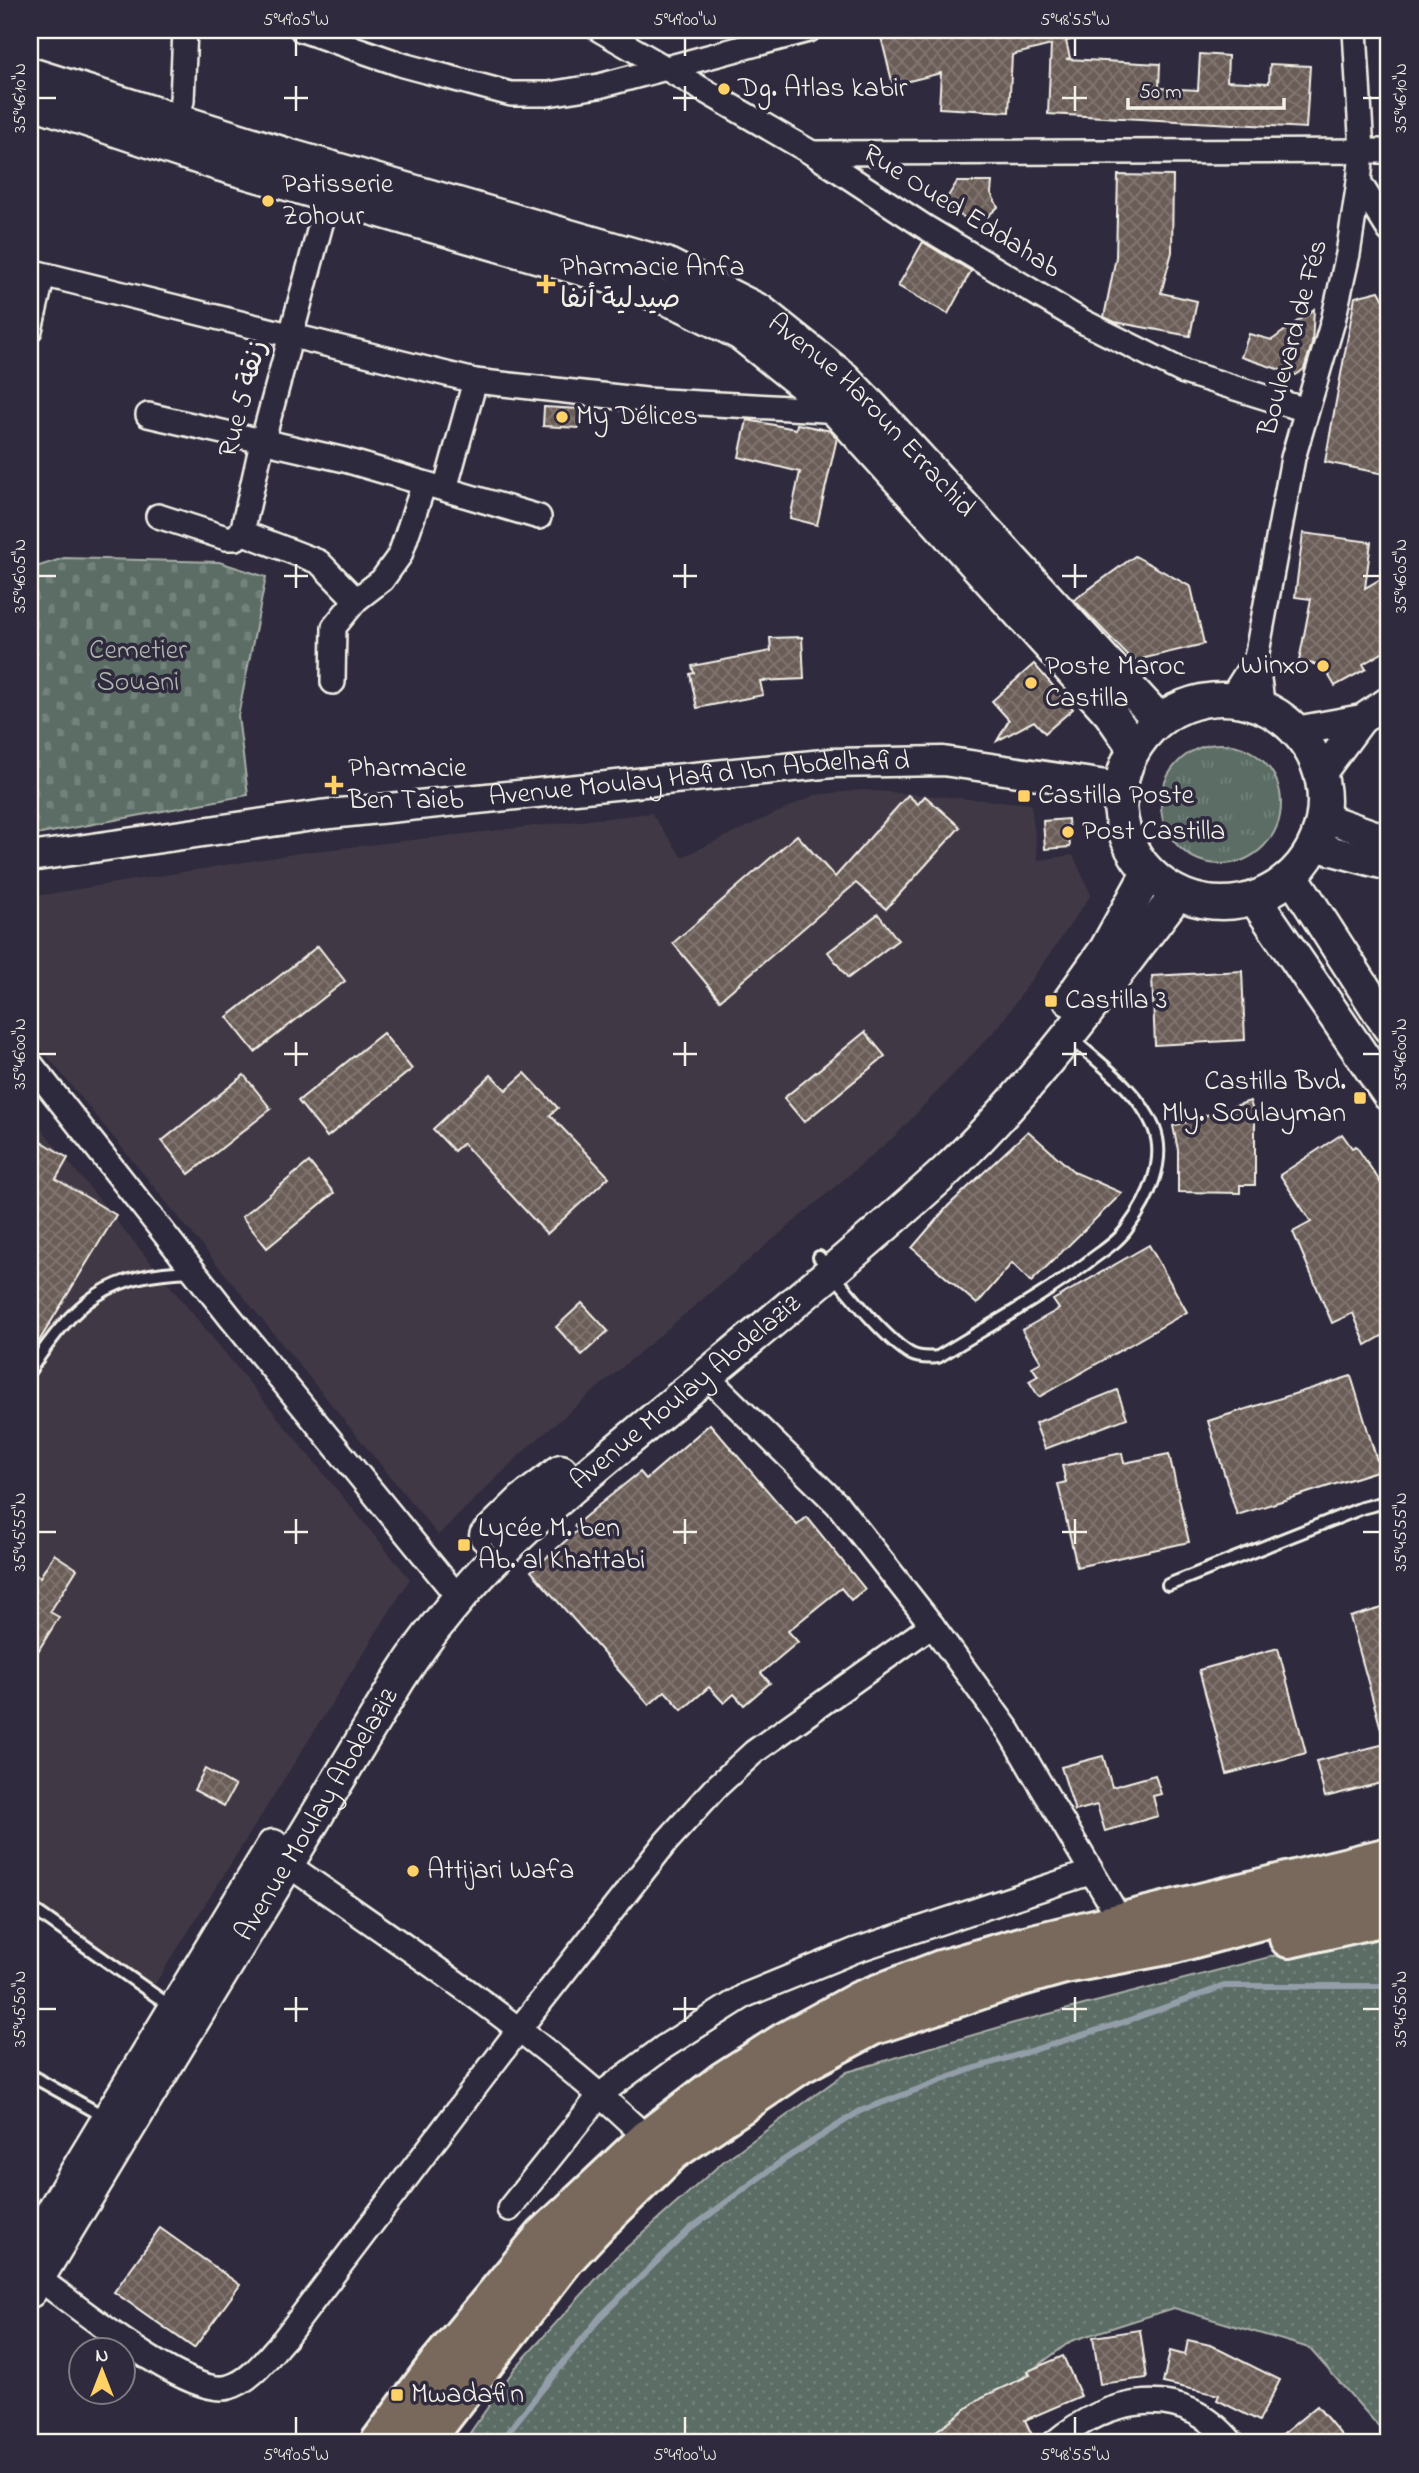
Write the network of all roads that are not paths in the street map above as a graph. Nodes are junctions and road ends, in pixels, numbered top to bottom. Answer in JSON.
{"nodes":[{"id":1,"x":185,"y":30,"type":"edge"},
{"id":2,"x":302,"y":30,"type":"edge"},
{"id":3,"x":600,"y":30,"type":"edge"},
{"id":4,"x":809,"y":30,"type":"edge"},
{"id":5,"x":1355,"y":30,"type":"edge"},
{"id":6,"x":666,"y":71,"type":"junction"},
{"id":7,"x":30,"y":74,"type":"edge"},
{"id":8,"x":182,"y":100,"type":"dead end"},
{"id":9,"x":30,"y":101,"type":"edge"},
{"id":10,"x":1389,"y":151,"type":"edge"},
{"id":11,"x":1362,"y":152,"type":"junction"},
{"id":12,"x":812,"y":153,"type":"junction"},
{"id":13,"x":1359,"y":182,"type":"junction"},
{"id":14,"x":329,"y":194,"type":"junction"},
{"id":15,"x":1389,"y":230,"type":"edge"},
{"id":16,"x":36,"y":273,"type":"edge"},
{"id":17,"x":30,"y":331,"type":"edge"},
{"id":18,"x":292,"y":335,"type":"junction"},
{"id":19,"x":475,"y":380,"type":"junction"},
{"id":20,"x":872,"y":407,"type":"junction"},
{"id":21,"x":1306,"y":410,"type":"junction"},
{"id":22,"x":838,"y":412,"type":"junction"},
{"id":23,"x":148,"y":415,"type":"dead end"},
{"id":24,"x":262,"y":443,"type":"junction"},
{"id":25,"x":435,"y":487,"type":"junction"},
{"id":26,"x":158,"y":516,"type":"dead end"},
{"id":27,"x":539,"y":517,"type":"dead end"},
{"id":28,"x":241,"y":532,"type":"junction"},
{"id":29,"x":356,"y":600,"type":"junction"},
{"id":30,"x":1256,"y":659,"type":"junction"},
{"id":31,"x":333,"y":682,"type":"dead end"},
{"id":32,"x":1230,"y":699,"type":"junction"},
{"id":33,"x":1389,"y":701,"type":"edge"},
{"id":34,"x":1263,"y":708,"type":"junction"},
{"id":35,"x":1362,"y":719,"type":"junction"},
{"id":36,"x":1160,"y":720,"type":"junction"},
{"id":37,"x":1296,"y":731,"type":"junction"},
{"id":38,"x":1134,"y":748,"type":"junction"},
{"id":39,"x":1321,"y":774,"type":"junction"},
{"id":40,"x":1120,"y":788,"type":"junction"},
{"id":41,"x":1319,"y":832,"type":"junction"},
{"id":42,"x":1389,"y":840,"type":"edge"},
{"id":43,"x":30,"y":857,"type":"edge"},
{"id":44,"x":1389,"y":866,"type":"edge"},
{"id":45,"x":1148,"y":873,"type":"junction"},
{"id":46,"x":1292,"y":876,"type":"junction"},
{"id":47,"x":1177,"y":894,"type":"junction"},
{"id":48,"x":1255,"y":899,"type":"junction"},
{"id":49,"x":1389,"y":1027,"type":"edge"},
{"id":50,"x":1068,"y":1035,"type":"junction"},
{"id":51,"x":30,"y":1063,"type":"edge"},
{"id":52,"x":1389,"y":1095,"type":"edge"},
{"id":53,"x":825,"y":1264,"type":"junction"},
{"id":54,"x":195,"y":1271,"type":"junction"},
{"id":55,"x":727,"y":1346,"type":"junction"},
{"id":56,"x":30,"y":1370,"type":"edge"},
{"id":57,"x":706,"y":1376,"type":"junction"},
{"id":58,"x":1389,"y":1501,"type":"edge"},
{"id":59,"x":1168,"y":1585,"type":"dead end"},
{"id":60,"x":451,"y":1590,"type":"junction"},
{"id":61,"x":932,"y":1625,"type":"junction"},
{"id":62,"x":1389,"y":1831,"type":"edge"},
{"id":63,"x":1389,"y":1857,"type":"edge"},
{"id":64,"x":277,"y":1859,"type":"junction"},
{"id":65,"x":1093,"y":1872,"type":"junction"},
{"id":66,"x":30,"y":1907,"type":"edge"},
{"id":67,"x":1388,"y":1908,"type":"edge"},
{"id":68,"x":1122,"y":1923,"type":"junction"},
{"id":69,"x":1170,"y":1927,"type":"junction"},
{"id":70,"x":173,"y":2007,"type":"junction"},
{"id":71,"x":520,"y":2028,"type":"junction"},
{"id":72,"x":30,"y":2075,"type":"edge"},
{"id":73,"x":601,"y":2094,"type":"junction"},
{"id":74,"x":107,"y":2118,"type":"junction"},
{"id":75,"x":648,"y":2139,"type":"junction"},
{"id":76,"x":509,"y":2209,"type":"dead end"},
{"id":77,"x":32,"y":2272,"type":"edge"},
{"id":78,"x":380,"y":2443,"type":"edge"},
{"id":79,"x":422,"y":2443,"type":"edge"},
{"id":80,"x":1055,"y":2443,"type":"edge"},
{"id":81,"x":1232,"y":2443,"type":"edge"}],
"edges":[{"from":1,"to":8,"type":"street"},
{"from":2,"to":6,"type":"street"},
{"from":3,"to":6,"type":"street","name":"Rue Oued Eddahab"},
{"from":4,"to":6,"type":"street"},
{"from":5,"to":11,"type":"street","name":"Boulevard de Fés"},
{"from":6,"to":12,"type":"street","name":"Rue Oued Eddahab"},
{"from":7,"to":20,"type":"main road","name":"Avenue Haroun Errachid"},
{"from":9,"to":14,"type":"main road","name":"Avenue Haroun Errachid"},
{"from":10,"to":11,"type":"street"},
{"from":11,"to":12,"type":"street"},
{"from":11,"to":13,"type":"street","name":"Boulevard de Fés"},
{"from":12,"to":21,"type":"street","name":"Rue Oued Eddahab"},
{"from":13,"to":15,"type":"street"},
{"from":13,"to":21,"type":"street","name":"Boulevard de Fés"},
{"from":14,"to":18,"type":"street","name":"Rue 5 زنقة"},
{"from":14,"to":22,"type":"main road","name":"Avenue Haroun Errachid"},
{"from":16,"to":17,"type":"street"},
{"from":16,"to":18,"type":"street"},
{"from":18,"to":19,"type":"street"},
{"from":18,"to":24,"type":"street","name":"Rue 5 زنقة"},
{"from":19,"to":22,"type":"street"},
{"from":19,"to":25,"type":"street"},
{"from":20,"to":22,"type":"street"},
{"from":20,"to":36,"type":"main road","name":"Avenue Haroun Errachid"},
{"from":21,"to":30,"type":"street","name":"Boulevard de Fés"},
{"from":22,"to":38,"type":"main road","name":"Avenue Haroun Errachid"},
{"from":23,"to":24,"type":"street"},
{"from":24,"to":25,"type":"street"},
{"from":24,"to":28,"type":"street","name":"Rue 5 زنقة"},
{"from":25,"to":27,"type":"street"},
{"from":25,"to":29,"type":"street"},
{"from":26,"to":28,"type":"street"},
{"from":28,"to":29,"type":"street"},
{"from":29,"to":31,"type":"street"},
{"from":30,"to":32,"type":"street","name":"Boulevard de Fés"},
{"from":30,"to":34,"type":"street","name":"Boulevard de Fés"},
{"from":32,"to":34,"type":"main road"},
{"from":32,"to":36,"type":"main road"},
{"from":33,"to":35,"type":"street"},
{"from":34,"to":37,"type":"main road"},
{"from":35,"to":37,"type":"street"},
{"from":35,"to":39,"type":"street"},
{"from":36,"to":38,"type":"main road"},
{"from":37,"to":39,"type":"main road"},
{"from":38,"to":40,"type":"main road"},
{"from":39,"to":41,"type":"main road"},
{"from":40,"to":43,"type":"street","name":"Avenue Moulay Hafid Ibn Abdelhafid"},
{"from":40,"to":45,"type":"main road"},
{"from":41,"to":42,"type":"street"},
{"from":41,"to":44,"type":"street"},
{"from":41,"to":46,"type":"main road"},
{"from":45,"to":47,"type":"main road"},
{"from":45,"to":53,"type":"main road","name":"Avenue Moulay Abdelaziz"},
{"from":46,"to":48,"type":"main road"},
{"from":46,"to":49,"type":"main road"},
{"from":47,"to":48,"type":"main road"},
{"from":47,"to":50,"type":"main road","name":"Avenue Moulay Abdelaziz"},
{"from":48,"to":52,"type":"main road"},
{"from":50,"to":53,"type":"main road","name":"Avenue Moulay Abdelaziz"},
{"from":50,"to":53,"type":"lane"},
{"from":51,"to":54,"type":"street"},
{"from":53,"to":55,"type":"main road","name":"Avenue Moulay Abdelaziz"},
{"from":54,"to":56,"type":"lane"},
{"from":54,"to":60,"type":"street"},
{"from":55,"to":57,"type":"main road","name":"Avenue Moulay Abdelaziz"},
{"from":55,"to":60,"type":"main road","name":"Avenue Moulay Abdelaziz"},
{"from":57,"to":60,"type":"main road","name":"Avenue Moulay Abdelaziz"},
{"from":57,"to":61,"type":"street"},
{"from":58,"to":59,"type":"lane"},
{"from":60,"to":64,"type":"main road","name":"Avenue Moulay Abdelaziz"},
{"from":61,"to":65,"type":"street"},
{"from":61,"to":71,"type":"street"},
{"from":62,"to":69,"type":"highway"},
{"from":63,"to":69,"type":"highway"},
{"from":64,"to":70,"type":"main road","name":"Avenue Moulay Abdelaziz"},
{"from":64,"to":71,"type":"street"},
{"from":64,"to":77,"type":"main road","name":"Avenue Moulay Abdelaziz"},
{"from":65,"to":68,"type":"street"},
{"from":65,"to":73,"type":"street"},
{"from":66,"to":70,"type":"lane"},
{"from":67,"to":69,"type":"highway"},
{"from":68,"to":69,"type":"highway"},
{"from":68,"to":75,"type":"highway"},
{"from":69,"to":79,"type":"highway"},
{"from":70,"to":74,"type":"main road","name":"Avenue Moulay Abdelaziz"},
{"from":71,"to":73,"type":"street"},
{"from":71,"to":77,"type":"street"},
{"from":72,"to":74,"type":"lane"},
{"from":73,"to":75,"type":"street"},
{"from":73,"to":76,"type":"street"},
{"from":74,"to":77,"type":"main road","name":"Avenue Moulay Abdelaziz"},
{"from":75,"to":78,"type":"highway"},
{"from":80,"to":81,"type":"street"}]}
